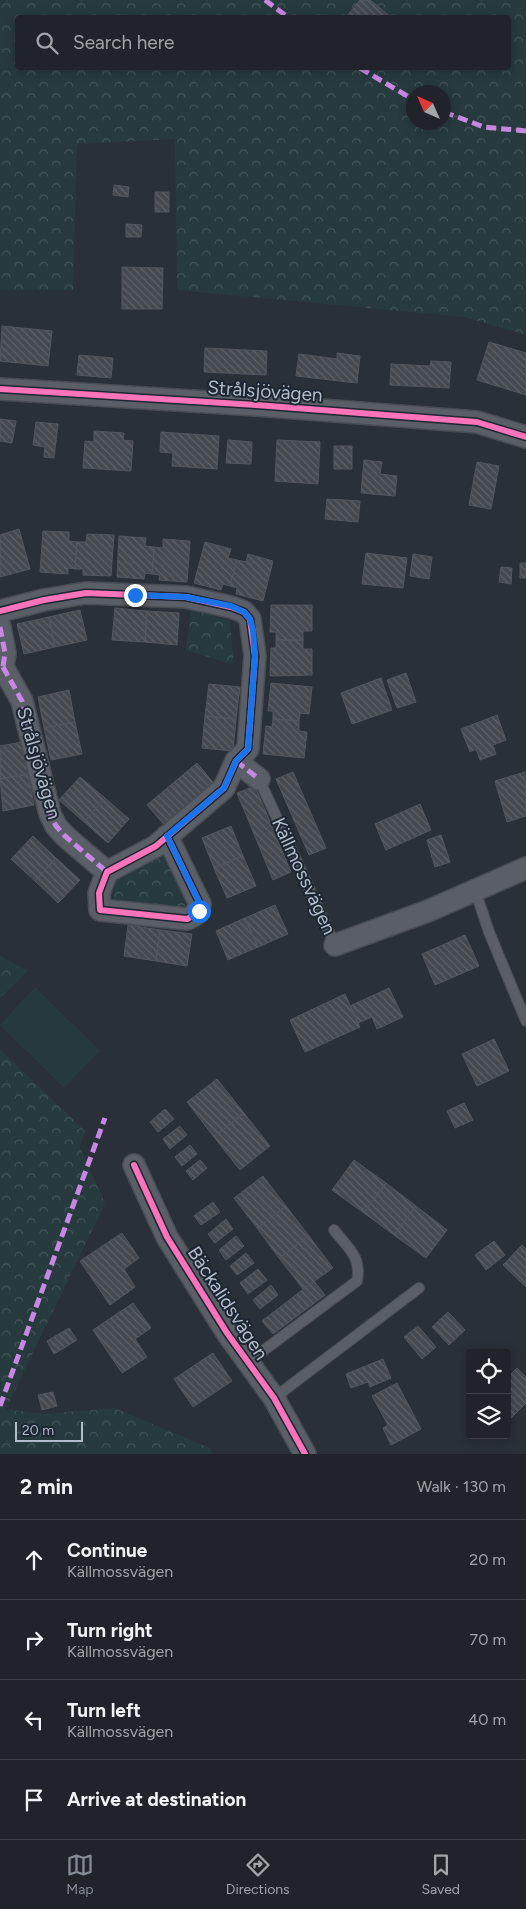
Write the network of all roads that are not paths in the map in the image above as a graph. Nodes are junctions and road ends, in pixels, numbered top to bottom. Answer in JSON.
{"nodes":[{"id":1,"x":0,"y":389,"type":"edge"},
{"id":2,"x":526,"y":437,"type":"edge"},
{"id":3,"x":0,"y":611,"type":"edge"},
{"id":4,"x":0,"y":627,"type":"edge"},
{"id":5,"x":1,"y":667,"type":"edge"},
{"id":6,"x":236,"y":761,"type":"junction"},
{"id":7,"x":259,"y":779,"type":"joint"},
{"id":8,"x":167,"y":836,"type":"junction"},
{"id":9,"x":526,"y":868,"type":"edge"},
{"id":10,"x":107,"y":872,"type":"junction"},
{"id":11,"x":475,"y":890,"type":"junction"},
{"id":12,"x":335,"y":945,"type":"joint"},
{"id":13,"x":526,"y":1021,"type":"edge"},
{"id":14,"x":134,"y":1165,"type":"dead end"},
{"id":15,"x":334,"y":1230,"type":"dead end"},
{"id":16,"x":419,"y":1288,"type":"dead end"},
{"id":17,"x":248,"y":1362,"type":"junction"},
{"id":18,"x":274,"y":1398,"type":"junction"},
{"id":19,"x":305,"y":1454,"type":"edge"}],
"edges":[{"from":1,"to":2,"type":"street","name":"Strålsjövägen"},
{"from":3,"to":6,"type":"street"},
{"from":4,"to":5,"type":"street","name":"Strålsjövägen"},
{"from":5,"to":10,"type":"street","name":"Strålsjövägen"},
{"from":6,"to":7,"type":"street","name":"Källmossvägen"},
{"from":6,"to":8,"type":"street"},
{"from":7,"to":12,"type":"lane","name":"Källmossvägen"},
{"from":8,"to":10,"type":"street"},
{"from":8,"to":10,"type":"street"},
{"from":9,"to":11,"type":"street","name":"Källmossvägen"},
{"from":11,"to":12,"type":"street","name":"Källmossvägen"},
{"from":11,"to":13,"type":"lane"},
{"from":14,"to":17,"type":"street","name":"Bäckalidsvägen"},
{"from":15,"to":17,"type":"lane","name":"Bäckalidsvägen"},
{"from":16,"to":18,"type":"lane"},
{"from":17,"to":18,"type":"street","name":"Bäckalidsvägen"},
{"from":18,"to":19,"type":"street","name":"Bäckalidsvägen"}]}
